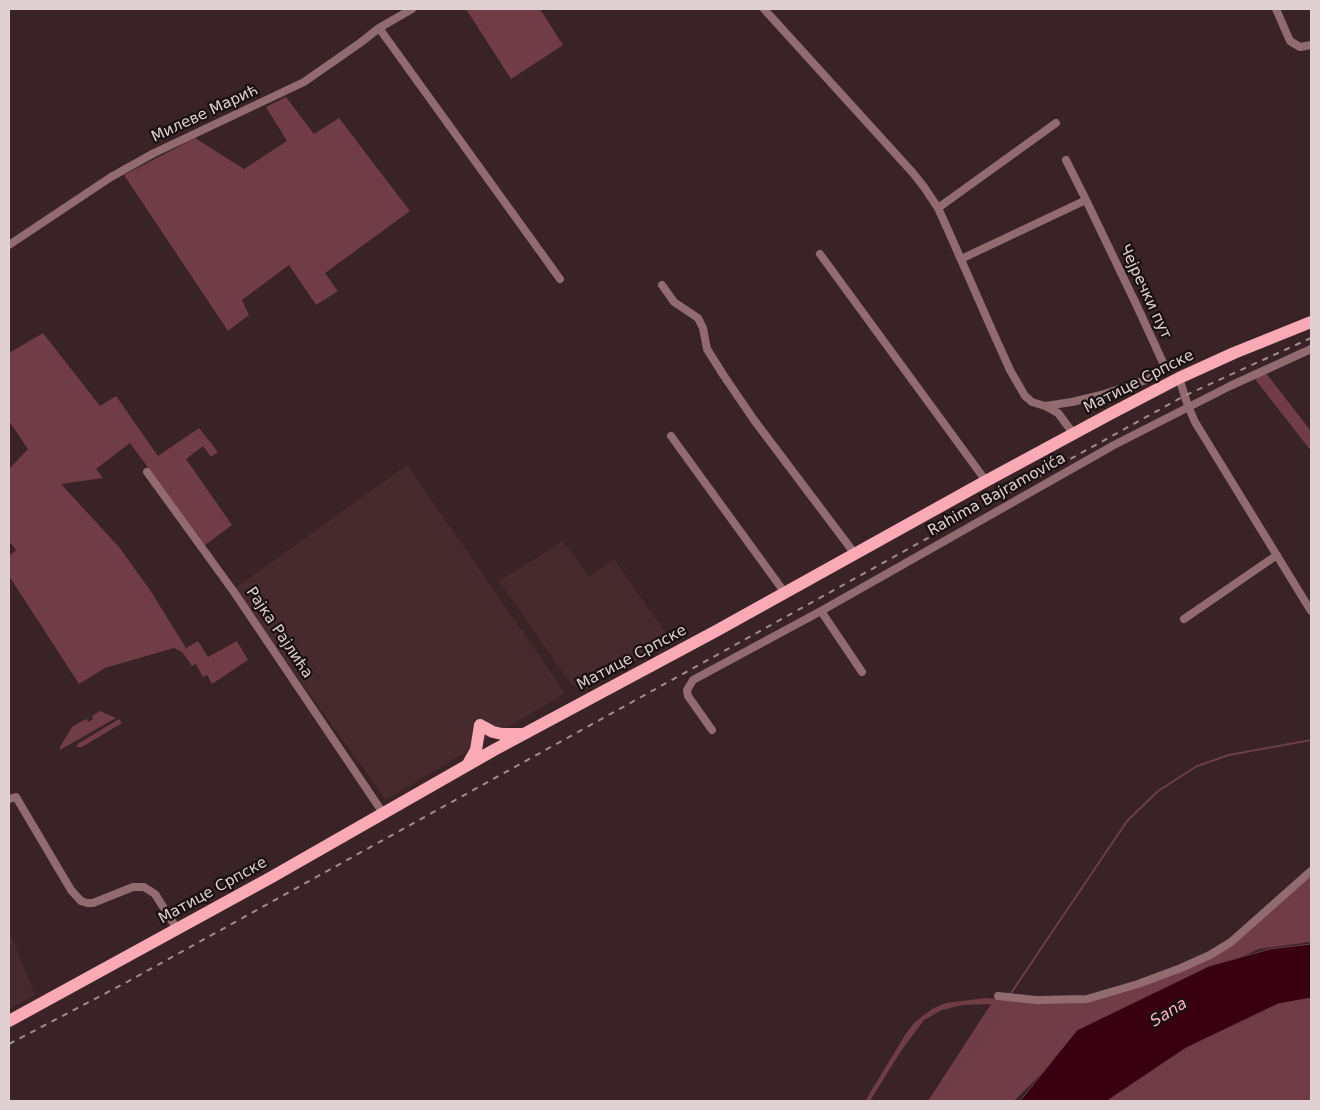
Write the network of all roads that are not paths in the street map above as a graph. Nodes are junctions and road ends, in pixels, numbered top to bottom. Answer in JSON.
{"nodes":[{"id":1,"x":412,"y":9,"type":"edge"},
{"id":2,"x":764,"y":9,"type":"edge"},
{"id":3,"x":1276,"y":9,"type":"edge"},
{"id":4,"x":379,"y":28,"type":"junction"},
{"id":5,"x":1311,"y":45,"type":"edge"},
{"id":6,"x":1056,"y":123,"type":"dead end"},
{"id":7,"x":1066,"y":160,"type":"dead end"},
{"id":8,"x":1086,"y":200,"type":"junction"},
{"id":9,"x":938,"y":208,"type":"junction"},
{"id":10,"x":9,"y":245,"type":"edge"},
{"id":11,"x":820,"y":254,"type":"dead end"},
{"id":12,"x":961,"y":259,"type":"junction"},
{"id":13,"x":560,"y":279,"type":"dead end"},
{"id":14,"x":662,"y":285,"type":"dead end"},
{"id":15,"x":1311,"y":322,"type":"edge"},
{"id":16,"x":1311,"y":349,"type":"edge"},
{"id":17,"x":1179,"y":378,"type":"junction"},
{"id":18,"x":1045,"y":406,"type":"junction"},
{"id":19,"x":1188,"y":406,"type":"junction"},
{"id":20,"x":1073,"y":433,"type":"junction"},
{"id":21,"x":671,"y":436,"type":"dead end"},
{"id":22,"x":147,"y":472,"type":"dead end"},
{"id":23,"x":986,"y":481,"type":"junction"},
{"id":24,"x":855,"y":554,"type":"junction"},
{"id":25,"x":1277,"y":555,"type":"junction"},
{"id":26,"x":785,"y":593,"type":"junction"},
{"id":27,"x":821,"y":611,"type":"junction"},
{"id":28,"x":1311,"y":611,"type":"edge"},
{"id":29,"x":1184,"y":619,"type":"dead end"},
{"id":30,"x":862,"y":672,"type":"dead end"},
{"id":31,"x":712,"y":730,"type":"dead end"},
{"id":32,"x":525,"y":734,"type":"junction"},
{"id":33,"x":467,"y":766,"type":"junction"},
{"id":34,"x":9,"y":799,"type":"edge"},
{"id":35,"x":383,"y":813,"type":"junction"},
{"id":36,"x":1311,"y":871,"type":"edge"},
{"id":37,"x":177,"y":929,"type":"junction"},
{"id":38,"x":998,"y":996,"type":"dead end"},
{"id":39,"x":9,"y":1021,"type":"edge"}],
"edges":[{"from":1,"to":4,"type":"street","name":"Милеве Мaрић"},
{"from":2,"to":9,"type":"street"},
{"from":3,"to":5,"type":"street"},
{"from":4,"to":10,"type":"street","name":"Милеве Мaрић"},
{"from":4,"to":13,"type":"street"},
{"from":6,"to":9,"type":"street"},
{"from":7,"to":8,"type":"street","name":"Чејречки пут"},
{"from":8,"to":12,"type":"street"},
{"from":8,"to":18,"type":"street","name":"Чејречки пут"},
{"from":9,"to":12,"type":"street"},
{"from":11,"to":23,"type":"street"},
{"from":12,"to":18,"type":"street"},
{"from":14,"to":24,"type":"street"},
{"from":15,"to":17,"type":"main road","name":"Матице Српске"},
{"from":16,"to":19,"type":"street","name":"Rahima Bajramovića"},
{"from":17,"to":19,"type":"street"},
{"from":17,"to":20,"type":"main road","name":"Матице Српске"},
{"from":18,"to":20,"type":"street"},
{"from":19,"to":25,"type":"street"},
{"from":19,"to":27,"type":"street","name":"Rahima Bajramovića"},
{"from":20,"to":23,"type":"main road","name":"Матице Српске"},
{"from":21,"to":26,"type":"street"},
{"from":22,"to":35,"type":"street","name":"Рајка Рајлића"},
{"from":23,"to":24,"type":"main road","name":"Матице Српске"},
{"from":24,"to":26,"type":"main road","name":"Матице Српске"},
{"from":25,"to":28,"type":"street"},
{"from":25,"to":29,"type":"street"},
{"from":26,"to":32,"type":"main road","name":"Матице Српске"},
{"from":27,"to":30,"type":"street"},
{"from":27,"to":31,"type":"street","name":"Rahima Bajramovića"},
{"from":32,"to":33,"type":"main road","name":"Матице Српске"},
{"from":32,"to":33,"type":"main road"},
{"from":33,"to":35,"type":"main road","name":"Матице Српске"},
{"from":34,"to":37,"type":"street"},
{"from":35,"to":37,"type":"main road","name":"Матице Српске"},
{"from":36,"to":38,"type":"street"},
{"from":37,"to":39,"type":"main road","name":"Матице Српске"}]}
